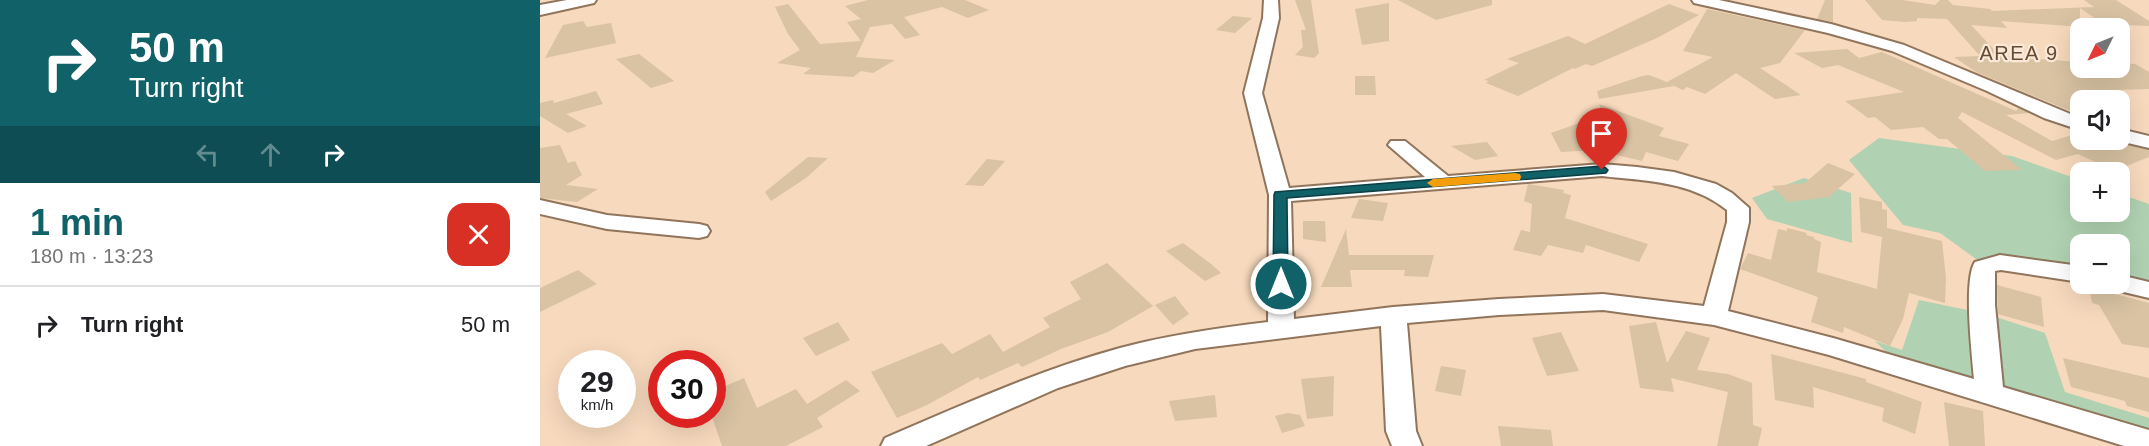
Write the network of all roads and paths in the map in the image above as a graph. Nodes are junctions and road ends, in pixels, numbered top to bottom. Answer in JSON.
{"nodes":[{"id":1,"x":589,"y":0,"type":"edge"},
{"id":2,"x":1270,"y":0,"type":"edge"},
{"id":3,"x":1699,"y":0,"type":"edge"},
{"id":4,"x":540,"y":9,"type":"edge"},
{"id":5,"x":2070,"y":121,"type":"edge"},
{"id":6,"x":2130,"y":137,"type":"edge"},
{"id":7,"x":2149,"y":142,"type":"edge"},
{"id":8,"x":1398,"y":145,"type":"dead end"},
{"id":9,"x":1443,"y":183,"type":"junction"},
{"id":10,"x":1280,"y":195,"type":"junction"},
{"id":11,"x":540,"y":207,"type":"edge"},
{"id":12,"x":699,"y":231,"type":"dead end"},
{"id":13,"x":2070,"y":272,"type":"edge"},
{"id":14,"x":2130,"y":285,"type":"edge"},
{"id":15,"x":2149,"y":290,"type":"edge"},
{"id":16,"x":1393,"y":316,"type":"junction"},
{"id":17,"x":1714,"y":316,"type":"junction"},
{"id":18,"x":1281,"y":328,"type":"junction"},
{"id":19,"x":1989,"y":395,"type":"junction"},
{"id":20,"x":2149,"y":442,"type":"edge"},
{"id":21,"x":897,"y":446,"type":"edge"},
{"id":22,"x":1407,"y":446,"type":"edge"}],
"edges":[{"from":1,"to":4,"type":"street"},
{"from":2,"to":10,"type":"street"},
{"from":3,"to":5,"type":"street"},
{"from":6,"to":7,"type":"street"},
{"from":8,"to":9,"type":"street"},
{"from":9,"to":10,"type":"street"},
{"from":9,"to":17,"type":"street"},
{"from":10,"to":18,"type":"street"},
{"from":11,"to":12,"type":"street"},
{"from":13,"to":19,"type":"street"},
{"from":14,"to":15,"type":"street"},
{"from":16,"to":17,"type":"street"},
{"from":16,"to":18,"type":"street"},
{"from":16,"to":22,"type":"street"},
{"from":17,"to":19,"type":"street"},
{"from":18,"to":21,"type":"street"},
{"from":19,"to":20,"type":"street"}]}
